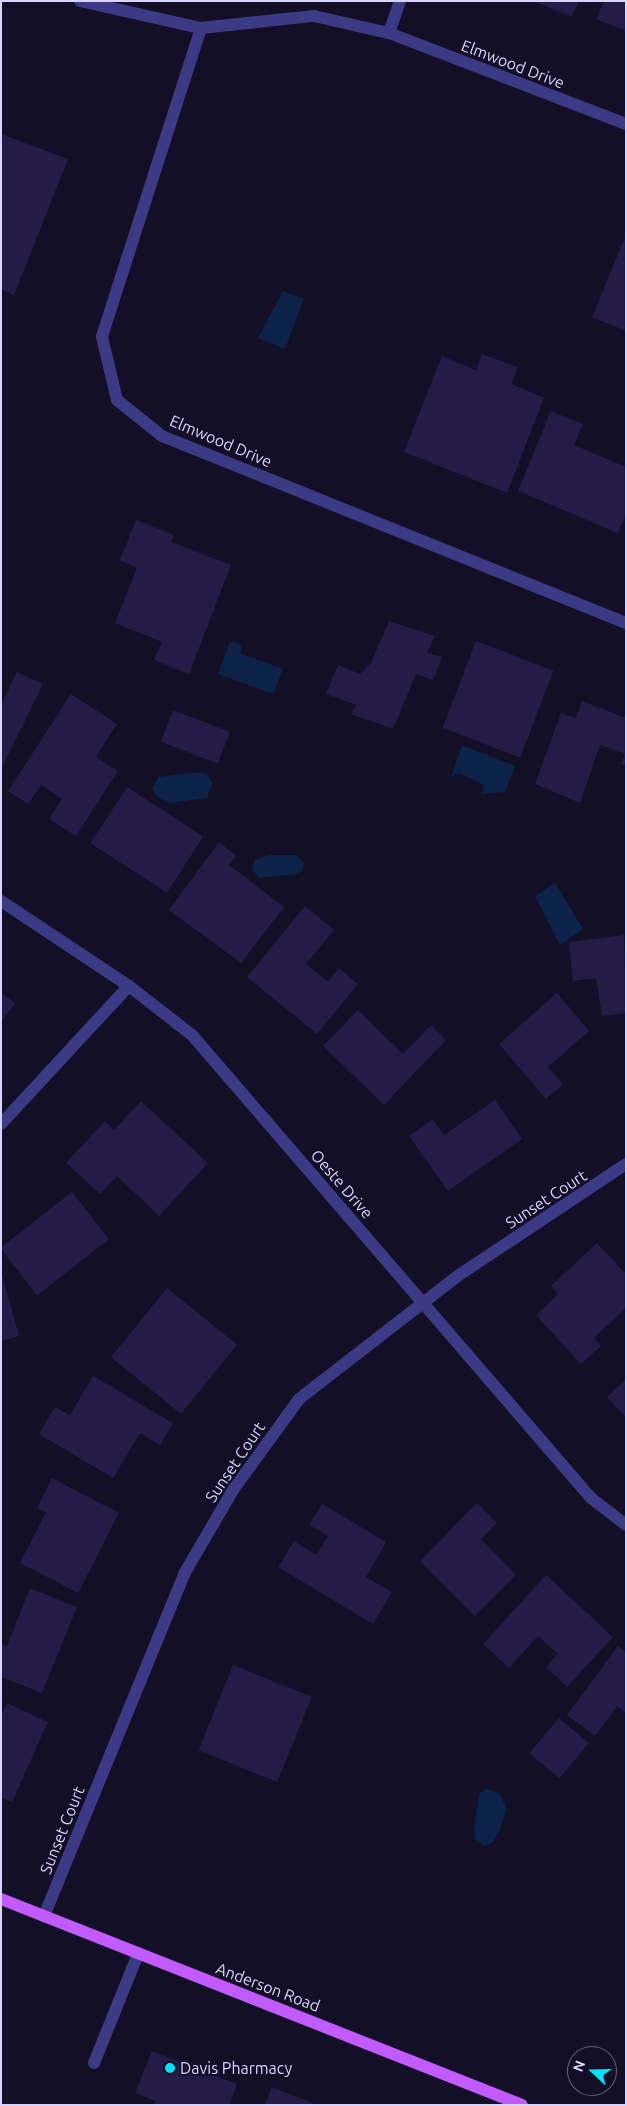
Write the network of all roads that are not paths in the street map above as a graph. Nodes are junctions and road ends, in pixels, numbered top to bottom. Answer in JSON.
{"nodes":[{"id":1,"x":80,"y":1,"type":"edge"},
{"id":2,"x":400,"y":1,"type":"edge"},
{"id":3,"x":201,"y":28,"type":"junction"},
{"id":4,"x":388,"y":33,"type":"junction"},
{"id":5,"x":626,"y":124,"type":"edge"},
{"id":6,"x":626,"y":623,"type":"edge"},
{"id":7,"x":1,"y":901,"type":"edge"},
{"id":8,"x":129,"y":986,"type":"junction"},
{"id":9,"x":1,"y":1124,"type":"edge"},
{"id":10,"x":626,"y":1164,"type":"edge"},
{"id":11,"x":423,"y":1302,"type":"junction"},
{"id":12,"x":626,"y":1525,"type":"edge"},
{"id":13,"x":1,"y":1899,"type":"edge"},
{"id":14,"x":44,"y":1916,"type":"junction"},
{"id":15,"x":138,"y":1954,"type":"junction"},
{"id":16,"x":94,"y":2063,"type":"dead end"},
{"id":17,"x":522,"y":2105,"type":"edge"}],
"edges":[{"from":1,"to":3,"type":"street","name":"Elmwood Drive"},
{"from":2,"to":4,"type":"street"},
{"from":3,"to":4,"type":"street","name":"Elmwood Drive"},
{"from":3,"to":6,"type":"street","name":"Elmwood Drive"},
{"from":4,"to":5,"type":"street","name":"Elmwood Drive"},
{"from":7,"to":8,"type":"street","name":"Oeste Drive"},
{"from":8,"to":9,"type":"street"},
{"from":8,"to":11,"type":"street","name":"Oeste Drive"},
{"from":10,"to":11,"type":"street","name":"Sunset Court"},
{"from":11,"to":12,"type":"street","name":"Oeste Drive"},
{"from":11,"to":14,"type":"street","name":"Sunset Court"},
{"from":13,"to":14,"type":"main road","name":"Anderson Road"},
{"from":14,"to":15,"type":"main road","name":"Anderson Road"},
{"from":15,"to":16,"type":"street"},
{"from":15,"to":17,"type":"main road","name":"Anderson Road"}]}
